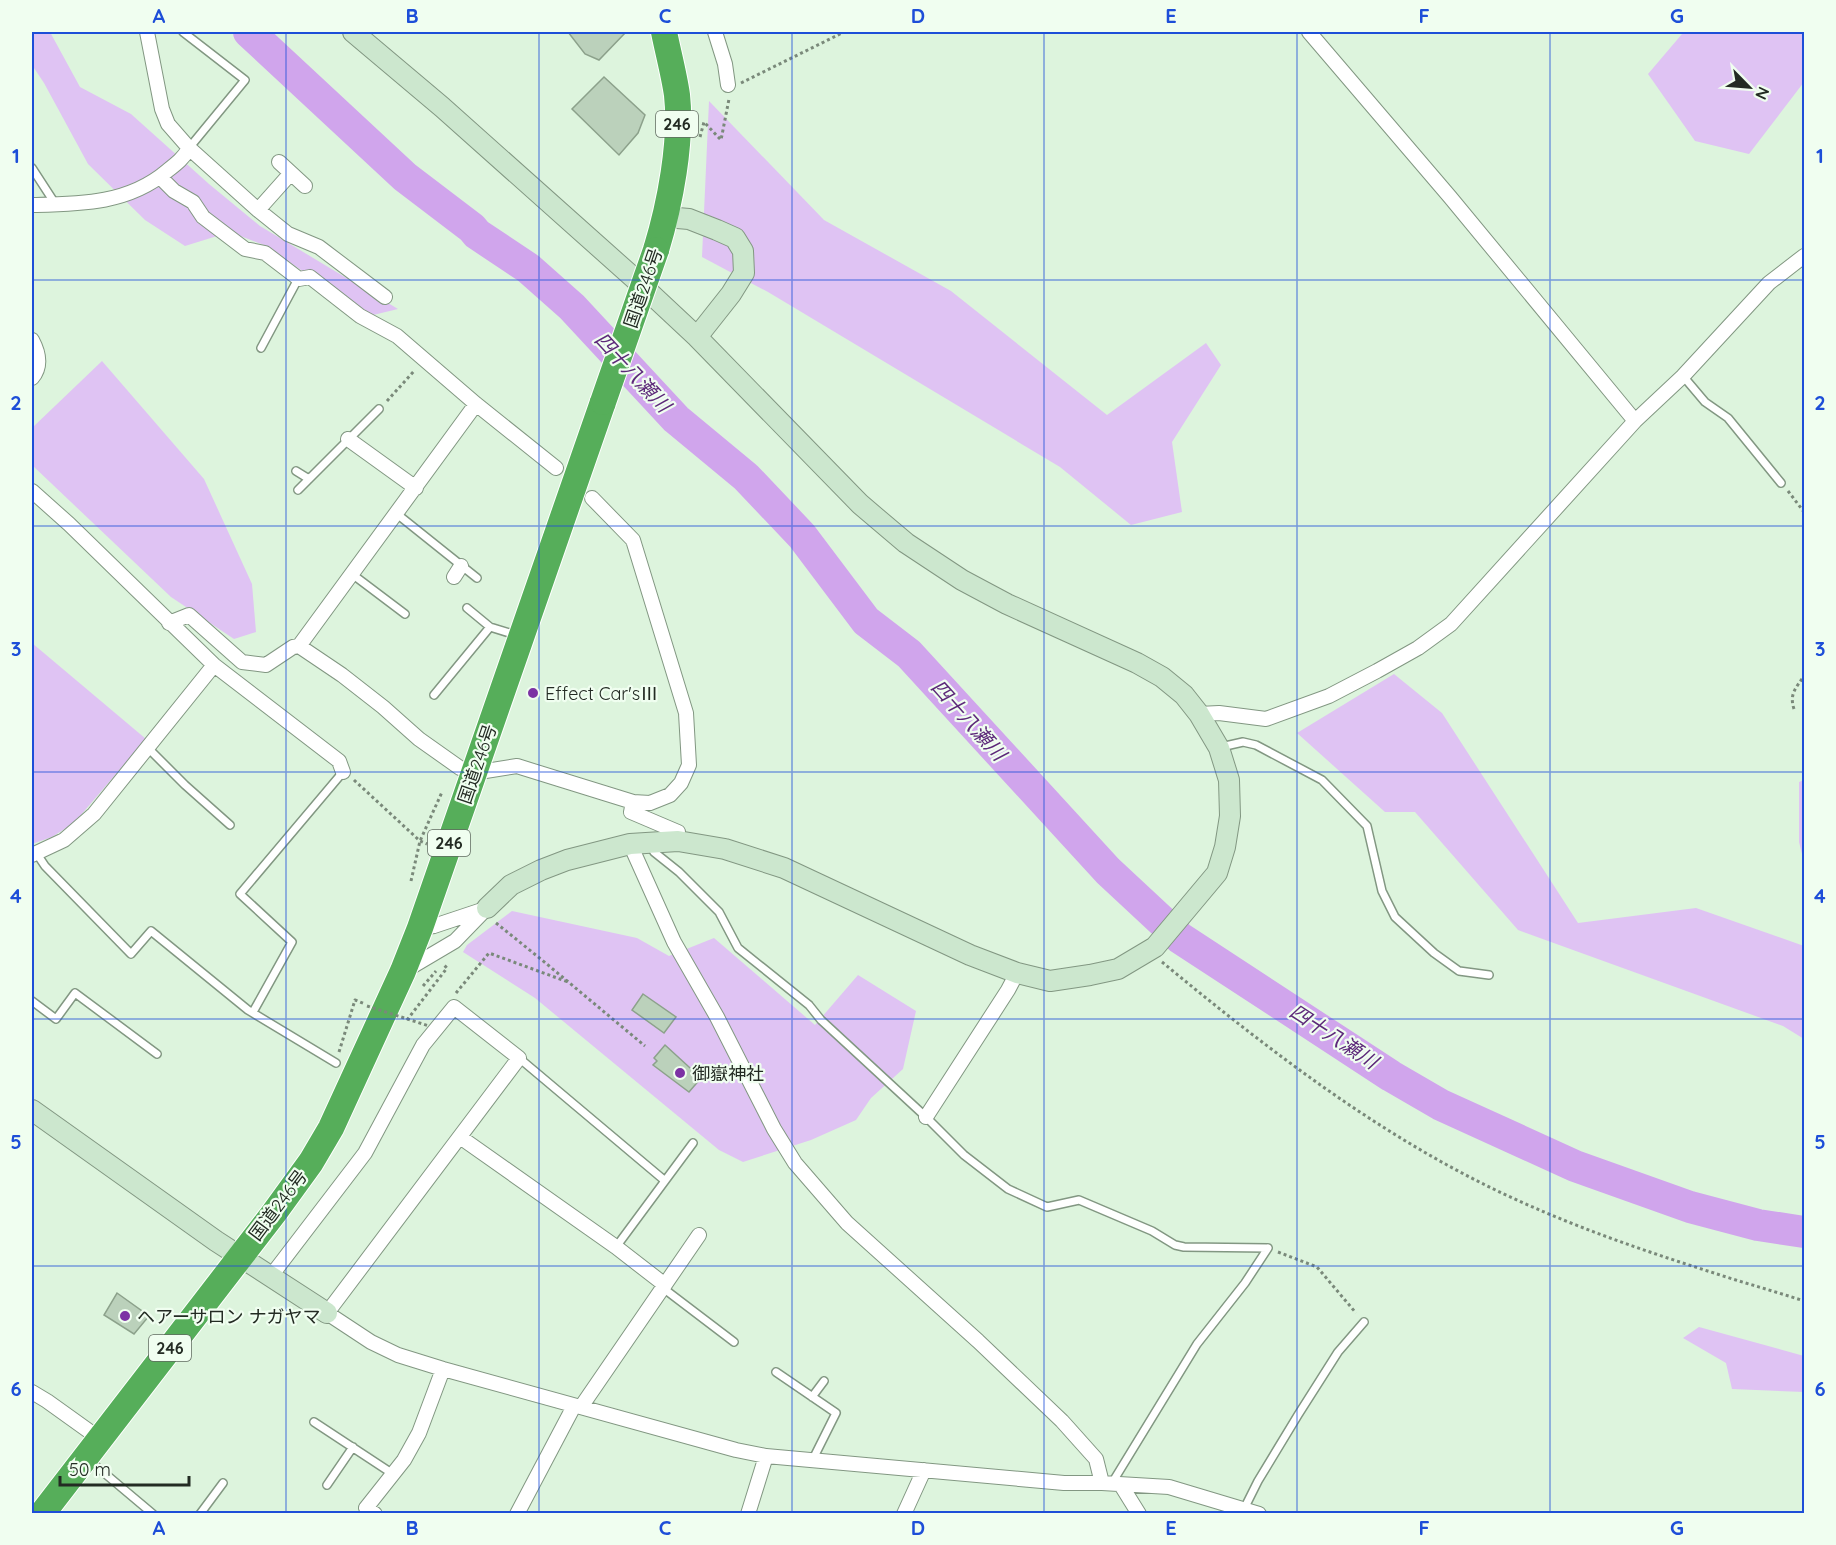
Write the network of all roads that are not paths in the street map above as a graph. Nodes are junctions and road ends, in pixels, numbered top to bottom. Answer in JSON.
{"nodes":[{"id":1,"x":147,"y":32,"type":"edge"},
{"id":2,"x":183,"y":32,"type":"edge"},
{"id":3,"x":353,"y":32,"type":"edge"},
{"id":4,"x":664,"y":32,"type":"edge"},
{"id":5,"x":715,"y":32,"type":"edge"},
{"id":6,"x":1309,"y":32,"type":"edge"},
{"id":7,"x":729,"y":85,"type":"road end"},
{"id":8,"x":189,"y":148,"type":"junction"},
{"id":9,"x":279,"y":162,"type":"dead end"},
{"id":10,"x":32,"y":168,"type":"edge"},
{"id":11,"x":291,"y":173,"type":"junction"},
{"id":12,"x":160,"y":177,"type":"junction"},
{"id":13,"x":305,"y":186,"type":"dead end"},
{"id":14,"x":32,"y":205,"type":"edge"},
{"id":15,"x":56,"y":205,"type":"junction"},
{"id":16,"x":258,"y":210,"type":"junction"},
{"id":17,"x":666,"y":217,"type":"junction"},
{"id":18,"x":1804,"y":256,"type":"edge"},
{"id":19,"x":299,"y":279,"type":"junction"},
{"id":20,"x":385,"y":297,"type":"dead end"},
{"id":21,"x":697,"y":337,"type":"junction"},
{"id":22,"x":32,"y":340,"type":"edge"},
{"id":23,"x":261,"y":348,"type":"dead end"},
{"id":24,"x":1683,"y":376,"type":"junction"},
{"id":25,"x":32,"y":378,"type":"edge"},
{"id":26,"x":476,"y":404,"type":"junction"},
{"id":27,"x":380,"y":410,"type":"road end"},
{"id":28,"x":1635,"y":421,"type":"junction"},
{"id":29,"x":348,"y":439,"type":"junction"},
{"id":30,"x":556,"y":468,"type":"dead end"},
{"id":31,"x":296,"y":471,"type":"dead end"},
{"id":32,"x":309,"y":479,"type":"junction"},
{"id":33,"x":1781,"y":483,"type":"road end"},
{"id":34,"x":416,"y":488,"type":"junction"},
{"id":35,"x":298,"y":490,"type":"dead end"},
{"id":36,"x":35,"y":494,"type":"edge"},
{"id":37,"x":592,"y":498,"type":"dead end"},
{"id":38,"x":32,"y":509,"type":"edge"},
{"id":39,"x":397,"y":514,"type":"junction"},
{"id":40,"x":352,"y":574,"type":"junction"},
{"id":41,"x":477,"y":578,"type":"dead end"},
{"id":42,"x":467,"y":608,"type":"dead end"},
{"id":43,"x":405,"y":614,"type":"dead end"},
{"id":44,"x":169,"y":623,"type":"junction"},
{"id":45,"x":490,"y":627,"type":"junction"},
{"id":46,"x":521,"y":637,"type":"junction"},
{"id":47,"x":299,"y":646,"type":"junction"},
{"id":48,"x":214,"y":665,"type":"junction"},
{"id":49,"x":434,"y":695,"type":"dead end"},
{"id":50,"x":1199,"y":714,"type":"junction"},
{"id":51,"x":148,"y":748,"type":"junction"},
{"id":52,"x":1219,"y":748,"type":"junction"},
{"id":53,"x":343,"y":772,"type":"joint"},
{"id":54,"x":473,"y":773,"type":"junction"},
{"id":55,"x":633,"y":802,"type":"junction"},
{"id":56,"x":230,"y":825,"type":"dead end"},
{"id":57,"x":678,"y":841,"type":"junction"},
{"id":58,"x":639,"y":843,"type":"junction"},
{"id":59,"x":34,"y":854,"type":"edge"},
{"id":60,"x":485,"y":910,"type":"junction"},
{"id":61,"x":420,"y":928,"type":"junction"},
{"id":62,"x":1017,"y":974,"type":"junction"},
{"id":63,"x":1490,"y":975,"type":"dead end"},
{"id":64,"x":413,"y":978,"type":"junction"},
{"id":65,"x":32,"y":1001,"type":"edge"},
{"id":66,"x":253,"y":1012,"type":"junction"},
{"id":67,"x":157,"y":1054,"type":"dead end"},
{"id":68,"x":519,"y":1058,"type":"junction"},
{"id":69,"x":336,"y":1063,"type":"road end"},
{"id":70,"x":32,"y":1110,"type":"edge"},
{"id":71,"x":926,"y":1117,"type":"junction"},
{"id":72,"x":460,"y":1137,"type":"junction"},
{"id":73,"x":693,"y":1143,"type":"dead end"},
{"id":74,"x":664,"y":1180,"type":"junction"},
{"id":75,"x":699,"y":1234,"type":"dead end"},
{"id":76,"x":616,"y":1247,"type":"junction"},
{"id":77,"x":240,"y":1256,"type":"junction"},
{"id":78,"x":271,"y":1276,"type":"junction"},
{"id":79,"x":664,"y":1286,"type":"junction"},
{"id":80,"x":327,"y":1313,"type":"junction"},
{"id":81,"x":1364,"y":1322,"type":"road end"},
{"id":82,"x":734,"y":1342,"type":"dead end"},
{"id":83,"x":443,"y":1369,"type":"junction"},
{"id":84,"x":776,"y":1372,"type":"dead end"},
{"id":85,"x":824,"y":1381,"type":"dead end"},
{"id":86,"x":32,"y":1392,"type":"edge"},
{"id":87,"x":812,"y":1396,"type":"junction"},
{"id":88,"x":577,"y":1406,"type":"junction"},
{"id":89,"x":314,"y":1422,"type":"dead end"},
{"id":90,"x":353,"y":1447,"type":"junction"},
{"id":91,"x":93,"y":1448,"type":"junction"},
{"id":92,"x":766,"y":1456,"type":"junction"},
{"id":93,"x":812,"y":1461,"type":"junction"},
{"id":94,"x":924,"y":1470,"type":"junction"},
{"id":95,"x":393,"y":1474,"type":"junction"},
{"id":96,"x":223,"y":1483,"type":"dead end"},
{"id":97,"x":1111,"y":1484,"type":"junction"},
{"id":98,"x":327,"y":1485,"type":"dead end"},
{"id":99,"x":1244,"y":1509,"type":"junction"},
{"id":100,"x":367,"y":1512,"type":"edge"},
{"id":101,"x":42,"y":1514,"type":"edge"},
{"id":102,"x":153,"y":1514,"type":"edge"},
{"id":103,"x":201,"y":1514,"type":"edge"},
{"id":104,"x":517,"y":1514,"type":"edge"},
{"id":105,"x":748,"y":1514,"type":"edge"},
{"id":106,"x":904,"y":1514,"type":"edge"},
{"id":107,"x":1139,"y":1514,"type":"edge"},
{"id":108,"x":1258,"y":1514,"type":"edge"}],
"edges":[{"from":1,"to":8,"type":"street"},
{"from":2,"to":8,"type":"lane"},
{"from":3,"to":21,"type":"street"},
{"from":4,"to":17,"type":"highway","name":"国道246号","number":"246"},
{"from":5,"to":7,"type":"street"},
{"from":6,"to":28,"type":"street"},
{"from":8,"to":12,"type":"street"},
{"from":8,"to":16,"type":"street"},
{"from":9,"to":11,"type":"street"},
{"from":10,"to":15,"type":"lane"},
{"from":11,"to":13,"type":"street"},
{"from":11,"to":16,"type":"street"},
{"from":12,"to":15,"type":"street"},
{"from":12,"to":19,"type":"street"},
{"from":14,"to":15,"type":"street"},
{"from":16,"to":20,"type":"street"},
{"from":17,"to":21,"type":"street"},
{"from":17,"to":46,"type":"highway","name":"国道246号","number":"246","bridge":true},
{"from":18,"to":24,"type":"street"},
{"from":19,"to":23,"type":"lane"},
{"from":19,"to":26,"type":"street"},
{"from":21,"to":50,"type":"street"},
{"from":22,"to":25,"type":"street"},
{"from":24,"to":28,"type":"street"},
{"from":24,"to":33,"type":"lane"},
{"from":26,"to":30,"type":"street"},
{"from":26,"to":34,"type":"street"},
{"from":27,"to":29,"type":"lane"},
{"from":28,"to":50,"type":"street"},
{"from":29,"to":32,"type":"lane"},
{"from":29,"to":34,"type":"street"},
{"from":31,"to":32,"type":"lane"},
{"from":32,"to":35,"type":"lane"},
{"from":34,"to":39,"type":"street"},
{"from":36,"to":38,"type":"street"},
{"from":36,"to":44,"type":"street"},
{"from":37,"to":55,"type":"street"},
{"from":39,"to":40,"type":"street"},
{"from":39,"to":41,"type":"lane"},
{"from":40,"to":43,"type":"lane"},
{"from":40,"to":47,"type":"street"},
{"from":42,"to":45,"type":"lane"},
{"from":44,"to":47,"type":"street"},
{"from":44,"to":48,"type":"street"},
{"from":45,"to":46,"type":"lane"},
{"from":45,"to":49,"type":"lane"},
{"from":46,"to":54,"type":"highway","name":"国道246号","number":"246"},
{"from":47,"to":54,"type":"street"},
{"from":48,"to":51,"type":"street"},
{"from":48,"to":53,"type":"street"},
{"from":50,"to":52,"type":"street"},
{"from":51,"to":56,"type":"lane"},
{"from":51,"to":59,"type":"street"},
{"from":52,"to":62,"type":"street"},
{"from":52,"to":63,"type":"lane"},
{"from":53,"to":66,"type":"lane"},
{"from":54,"to":55,"type":"street"},
{"from":54,"to":61,"type":"highway","name":"国道246号","number":"246"},
{"from":55,"to":57,"type":"street"},
{"from":57,"to":58,"type":"street"},
{"from":57,"to":62,"type":"street"},
{"from":58,"to":60,"type":"street"},
{"from":58,"to":71,"type":"lane"},
{"from":58,"to":97,"type":"street"},
{"from":59,"to":66,"type":"lane"},
{"from":60,"to":61,"type":"street"},
{"from":60,"to":64,"type":"street"},
{"from":61,"to":64,"type":"highway","name":"国道246号","number":"246"},
{"from":62,"to":71,"type":"street"},
{"from":64,"to":77,"type":"highway","name":"国道246号","number":"246"},
{"from":65,"to":67,"type":"lane"},
{"from":66,"to":69,"type":"lane"},
{"from":68,"to":72,"type":"street"},
{"from":68,"to":74,"type":"lane"},
{"from":68,"to":78,"type":"street"},
{"from":70,"to":77,"type":"street"},
{"from":71,"to":97,"type":"lane"},
{"from":72,"to":76,"type":"street"},
{"from":72,"to":80,"type":"street"},
{"from":73,"to":74,"type":"lane"},
{"from":74,"to":76,"type":"lane"},
{"from":75,"to":79,"type":"street"},
{"from":76,"to":79,"type":"street"},
{"from":77,"to":78,"type":"street"},
{"from":77,"to":91,"type":"highway","name":"国道246号","number":"246"},
{"from":78,"to":80,"type":"street"},
{"from":79,"to":82,"type":"lane"},
{"from":79,"to":88,"type":"street"},
{"from":80,"to":83,"type":"street"},
{"from":81,"to":99,"type":"lane"},
{"from":83,"to":88,"type":"street"},
{"from":83,"to":95,"type":"street"},
{"from":84,"to":87,"type":"lane"},
{"from":85,"to":87,"type":"lane"},
{"from":86,"to":91,"type":"street"},
{"from":87,"to":93,"type":"lane"},
{"from":88,"to":92,"type":"street"},
{"from":88,"to":104,"type":"street"},
{"from":89,"to":90,"type":"lane"},
{"from":90,"to":95,"type":"lane"},
{"from":90,"to":98,"type":"lane"},
{"from":91,"to":101,"type":"highway","name":"国道246号","number":"246"},
{"from":91,"to":102,"type":"lane"},
{"from":92,"to":93,"type":"street"},
{"from":92,"to":105,"type":"street"},
{"from":93,"to":94,"type":"street"},
{"from":94,"to":97,"type":"street"},
{"from":94,"to":106,"type":"street"},
{"from":95,"to":100,"type":"street"},
{"from":96,"to":103,"type":"lane"},
{"from":97,"to":99,"type":"street"},
{"from":97,"to":107,"type":"street"},
{"from":99,"to":108,"type":"street"}]}
